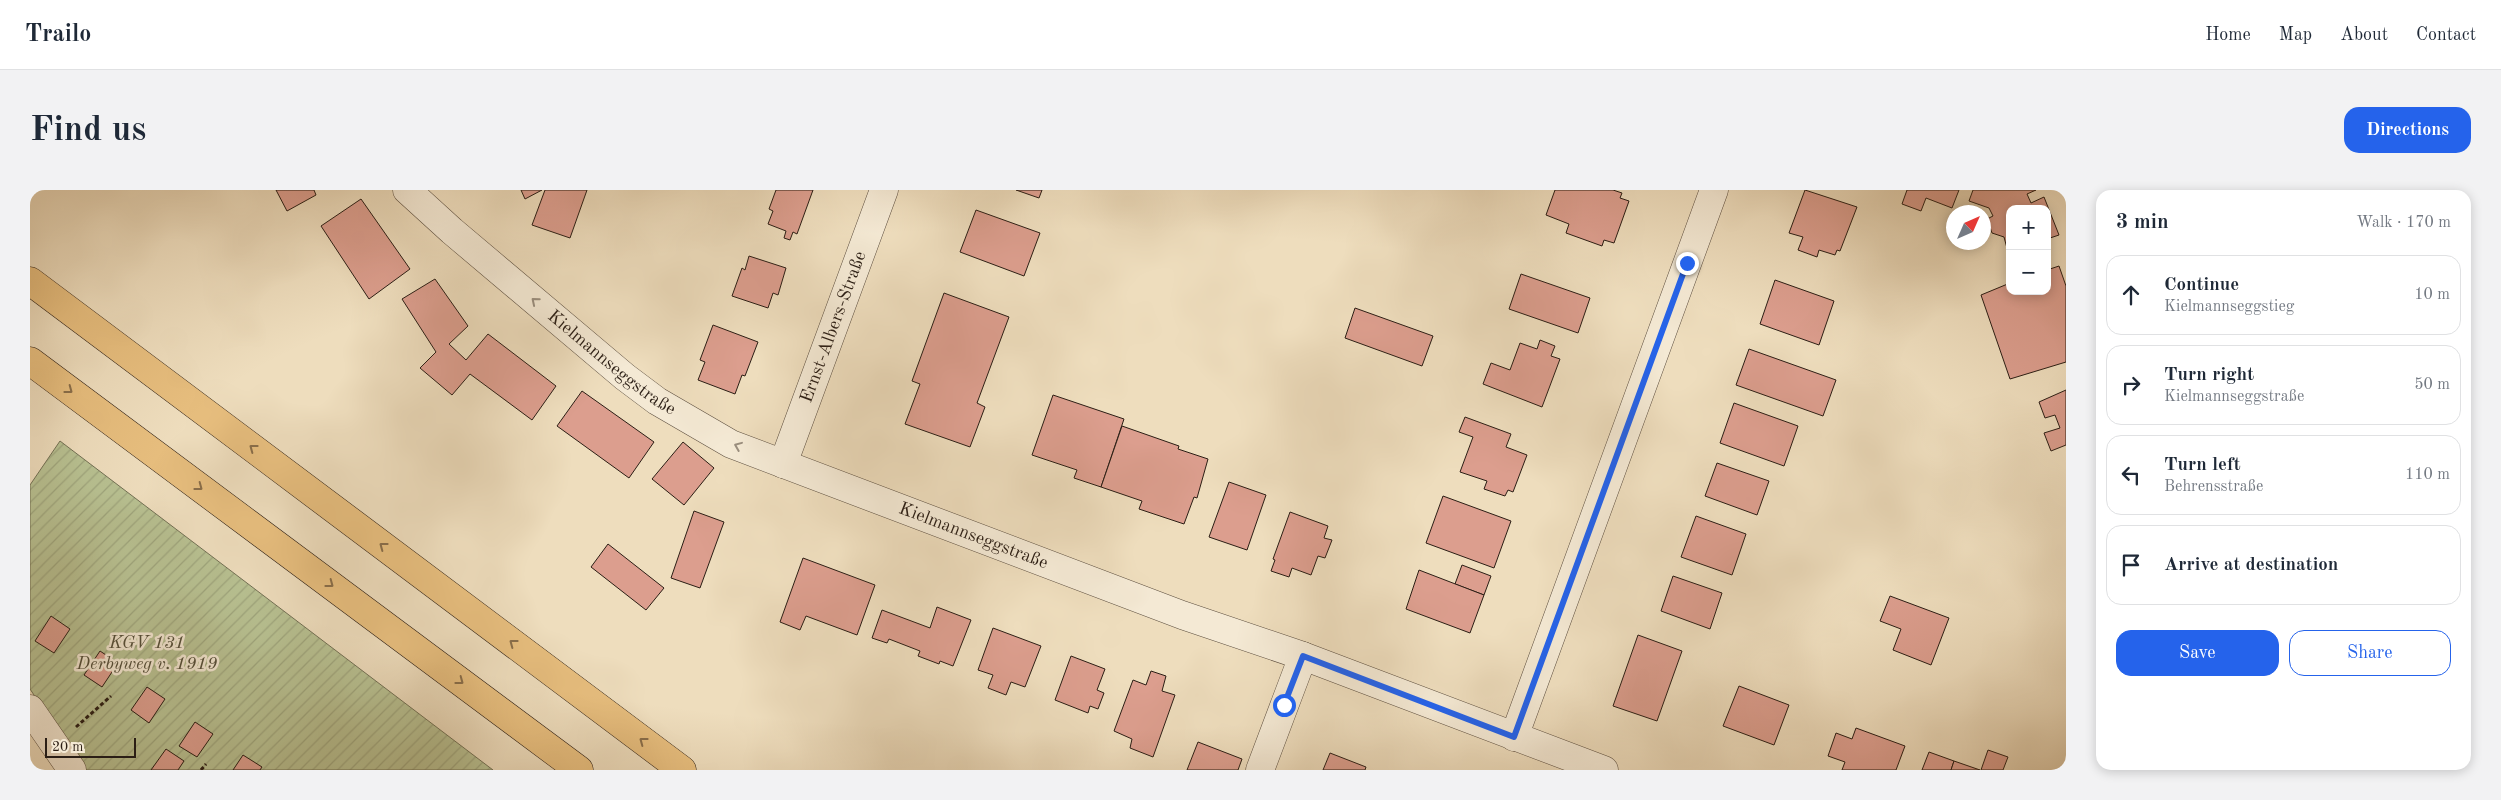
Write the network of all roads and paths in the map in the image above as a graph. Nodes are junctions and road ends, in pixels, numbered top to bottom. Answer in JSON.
{"nodes":[{"id":1,"x":407,"y":190,"type":"edge"},
{"id":2,"x":884,"y":190,"type":"edge"},
{"id":3,"x":1714,"y":190,"type":"edge"},
{"id":4,"x":30,"y":281,"type":"edge"},
{"id":5,"x":30,"y":361,"type":"edge"},
{"id":6,"x":783,"y":464,"type":"junction"},
{"id":7,"x":1303,"y":656,"type":"junction"},
{"id":8,"x":111,"y":696,"type":"dead end"},
{"id":9,"x":30,"y":709,"type":"edge"},
{"id":10,"x":1514,"y":737,"type":"junction"},
{"id":11,"x":55,"y":746,"type":"junction"},
{"id":12,"x":206,"y":764,"type":"dead end"},
{"id":13,"x":72,"y":770,"type":"edge"},
{"id":14,"x":201,"y":770,"type":"edge"},
{"id":15,"x":579,"y":770,"type":"edge"},
{"id":16,"x":682,"y":770,"type":"edge"},
{"id":17,"x":1260,"y":770,"type":"edge"},
{"id":18,"x":1604,"y":770,"type":"edge"}],
"edges":[{"from":6,"to":1,"type":"street","name":"Kielmannseggstraße","one_way":true},
{"from":2,"to":6,"type":"street","name":"Ernst-Albers-Straße"},
{"from":3,"to":10,"type":"street"},
{"from":16,"to":4,"type":"highway","one_way":true},
{"from":5,"to":15,"type":"highway","one_way":true},
{"from":6,"to":7,"type":"street","name":"Kielmannseggstraße"},
{"from":7,"to":10,"type":"street","name":"Kielmannseggstraße"},
{"from":7,"to":17,"type":"street"},
{"from":8,"to":11,"type":"path"},
{"from":9,"to":11,"type":"street"},
{"from":10,"to":18,"type":"street","name":"Kielmannseggstraße"},
{"from":11,"to":13,"type":"street"},
{"from":12,"to":14,"type":"path"}]}
